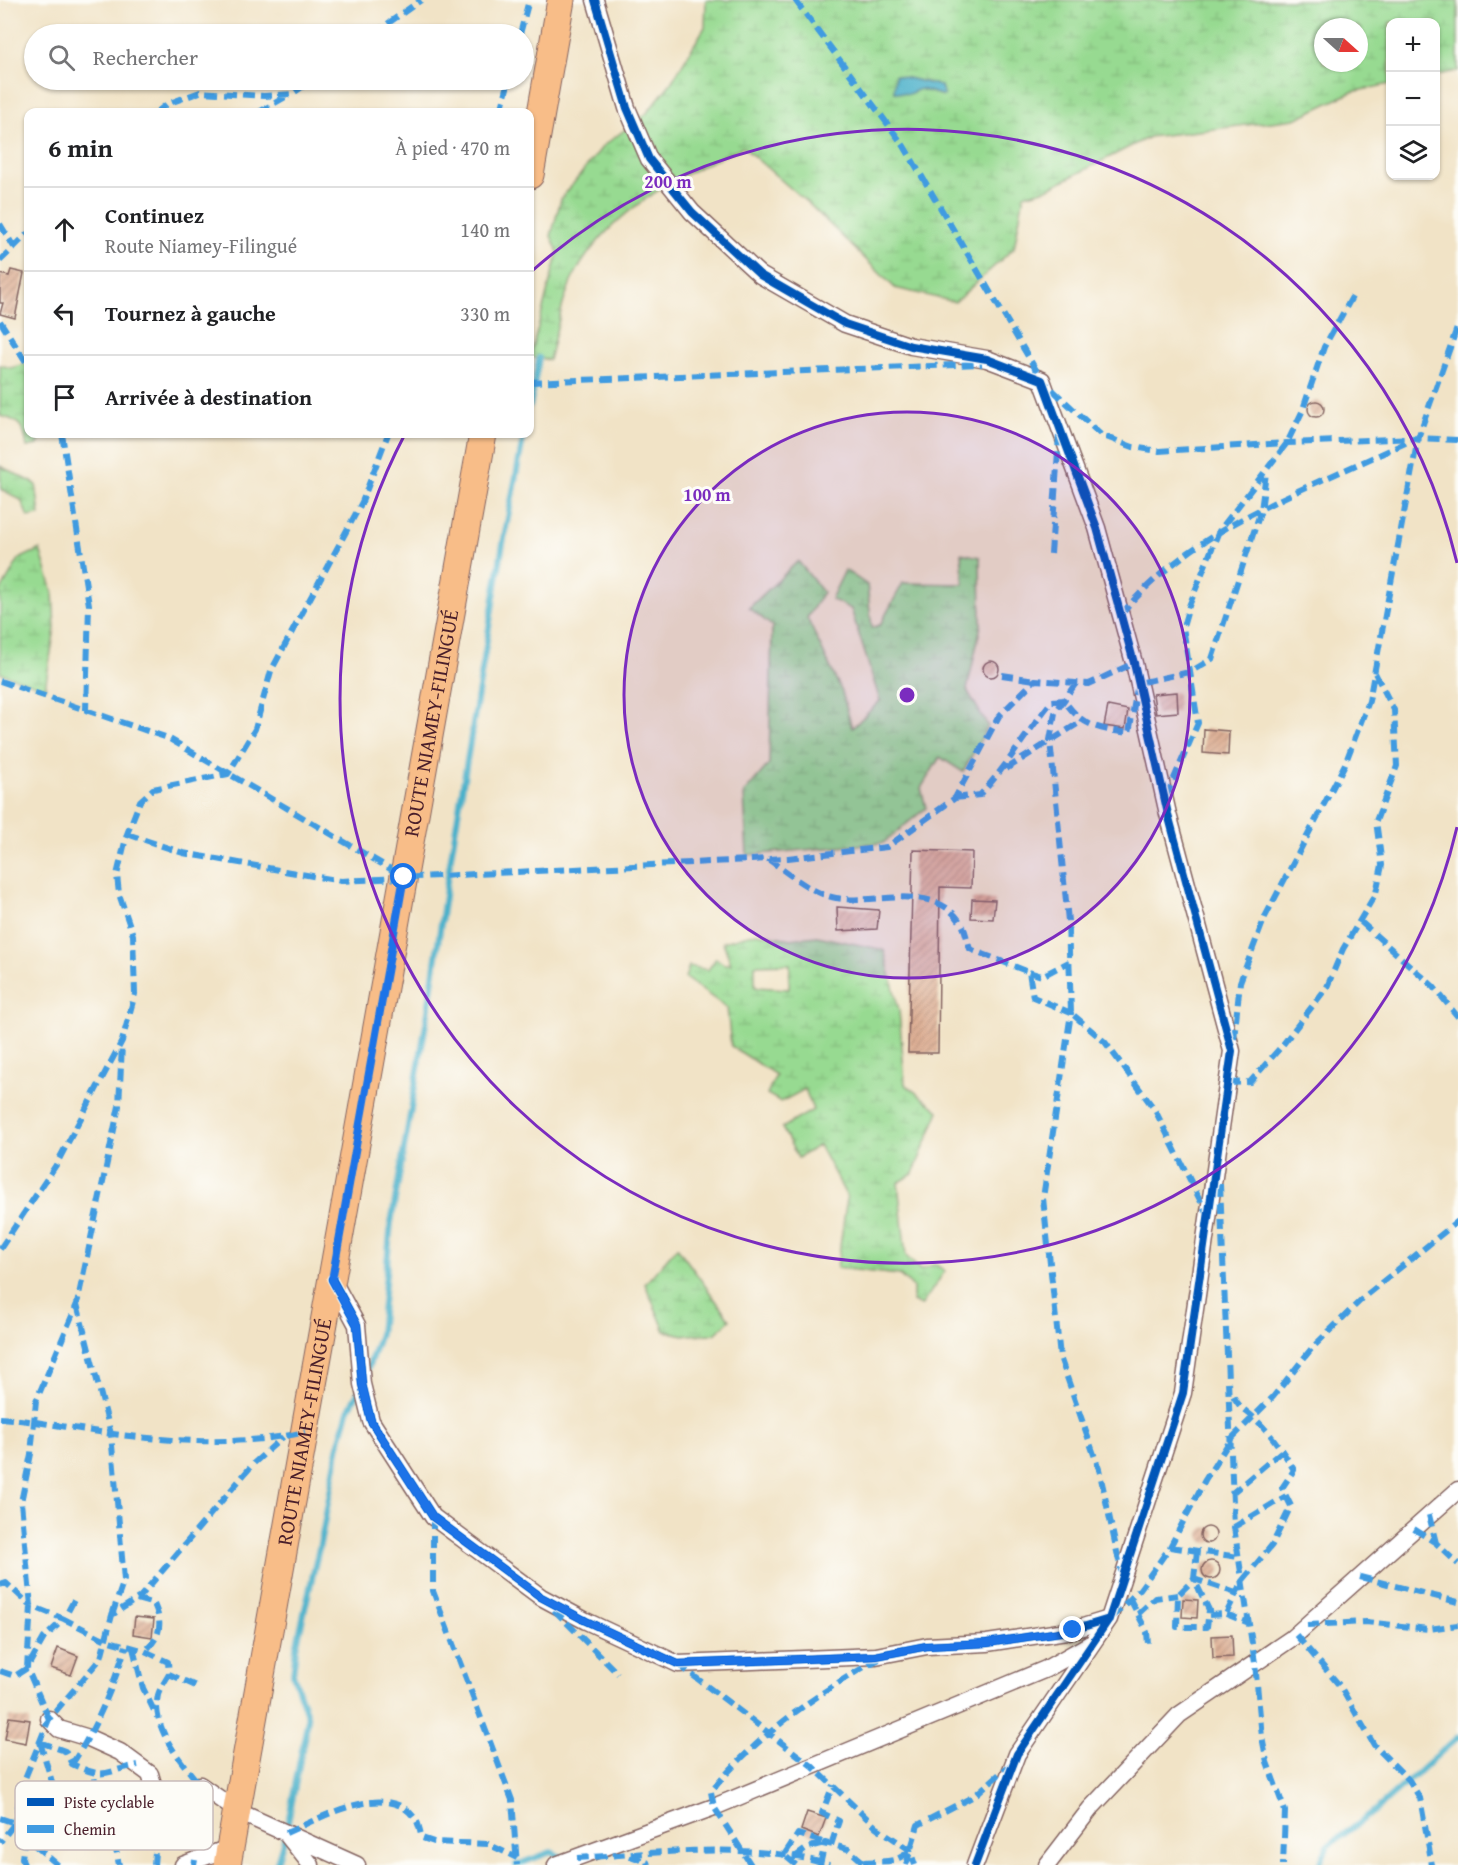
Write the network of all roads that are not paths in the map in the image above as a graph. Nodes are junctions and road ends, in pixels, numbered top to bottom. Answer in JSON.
{"nodes":[{"id":1,"x":561,"y":0,"type":"edge"},
{"id":2,"x":595,"y":0,"type":"edge"},
{"id":3,"x":534,"y":153,"type":"edge"},
{"id":4,"x":482,"y":438,"type":"edge"},
{"id":5,"x":332,"y":1280,"type":"junction"},
{"id":6,"x":1458,"y":1490,"type":"edge"},
{"id":7,"x":1109,"y":1620,"type":"junction"},
{"id":8,"x":1094,"y":1642,"type":"junction"},
{"id":9,"x":49,"y":1719,"type":"dead end"},
{"id":10,"x":152,"y":1781,"type":"edge"},
{"id":11,"x":213,"y":1794,"type":"edge"},
{"id":12,"x":237,"y":1811,"type":"junction"},
{"id":13,"x":286,"y":1833,"type":"junction"},
{"id":14,"x":229,"y":1856,"type":"edge"},
{"id":15,"x":183,"y":1865,"type":"edge"},
{"id":16,"x":311,"y":1865,"type":"edge"},
{"id":17,"x":357,"y":1865,"type":"edge"},
{"id":18,"x":556,"y":1865,"type":"edge"},
{"id":19,"x":975,"y":1865,"type":"edge"},
{"id":20,"x":1047,"y":1865,"type":"edge"}],
"edges":[{"from":1,"to":3,"type":"main road"},
{"from":2,"to":7,"type":"street"},
{"from":4,"to":5,"type":"main road","name":"ROUTE NIAMEY-FILINGUÉ"},
{"from":5,"to":7,"type":"street"},
{"from":5,"to":12,"type":"main road","name":"ROUTE NIAMEY-FILINGUÉ"},
{"from":6,"to":20,"type":"street"},
{"from":7,"to":8,"type":"street"},
{"from":8,"to":18,"type":"street"},
{"from":8,"to":19,"type":"street"},
{"from":9,"to":10,"type":"street"},
{"from":11,"to":12,"type":"street"},
{"from":12,"to":13,"type":"street"},
{"from":12,"to":14,"type":"main road","name":"ROUTE NIAMEY-FILINGUÉ"},
{"from":13,"to":16,"type":"street"},
{"from":13,"to":17,"type":"street"},
{"from":14,"to":15,"type":"street"}]}
